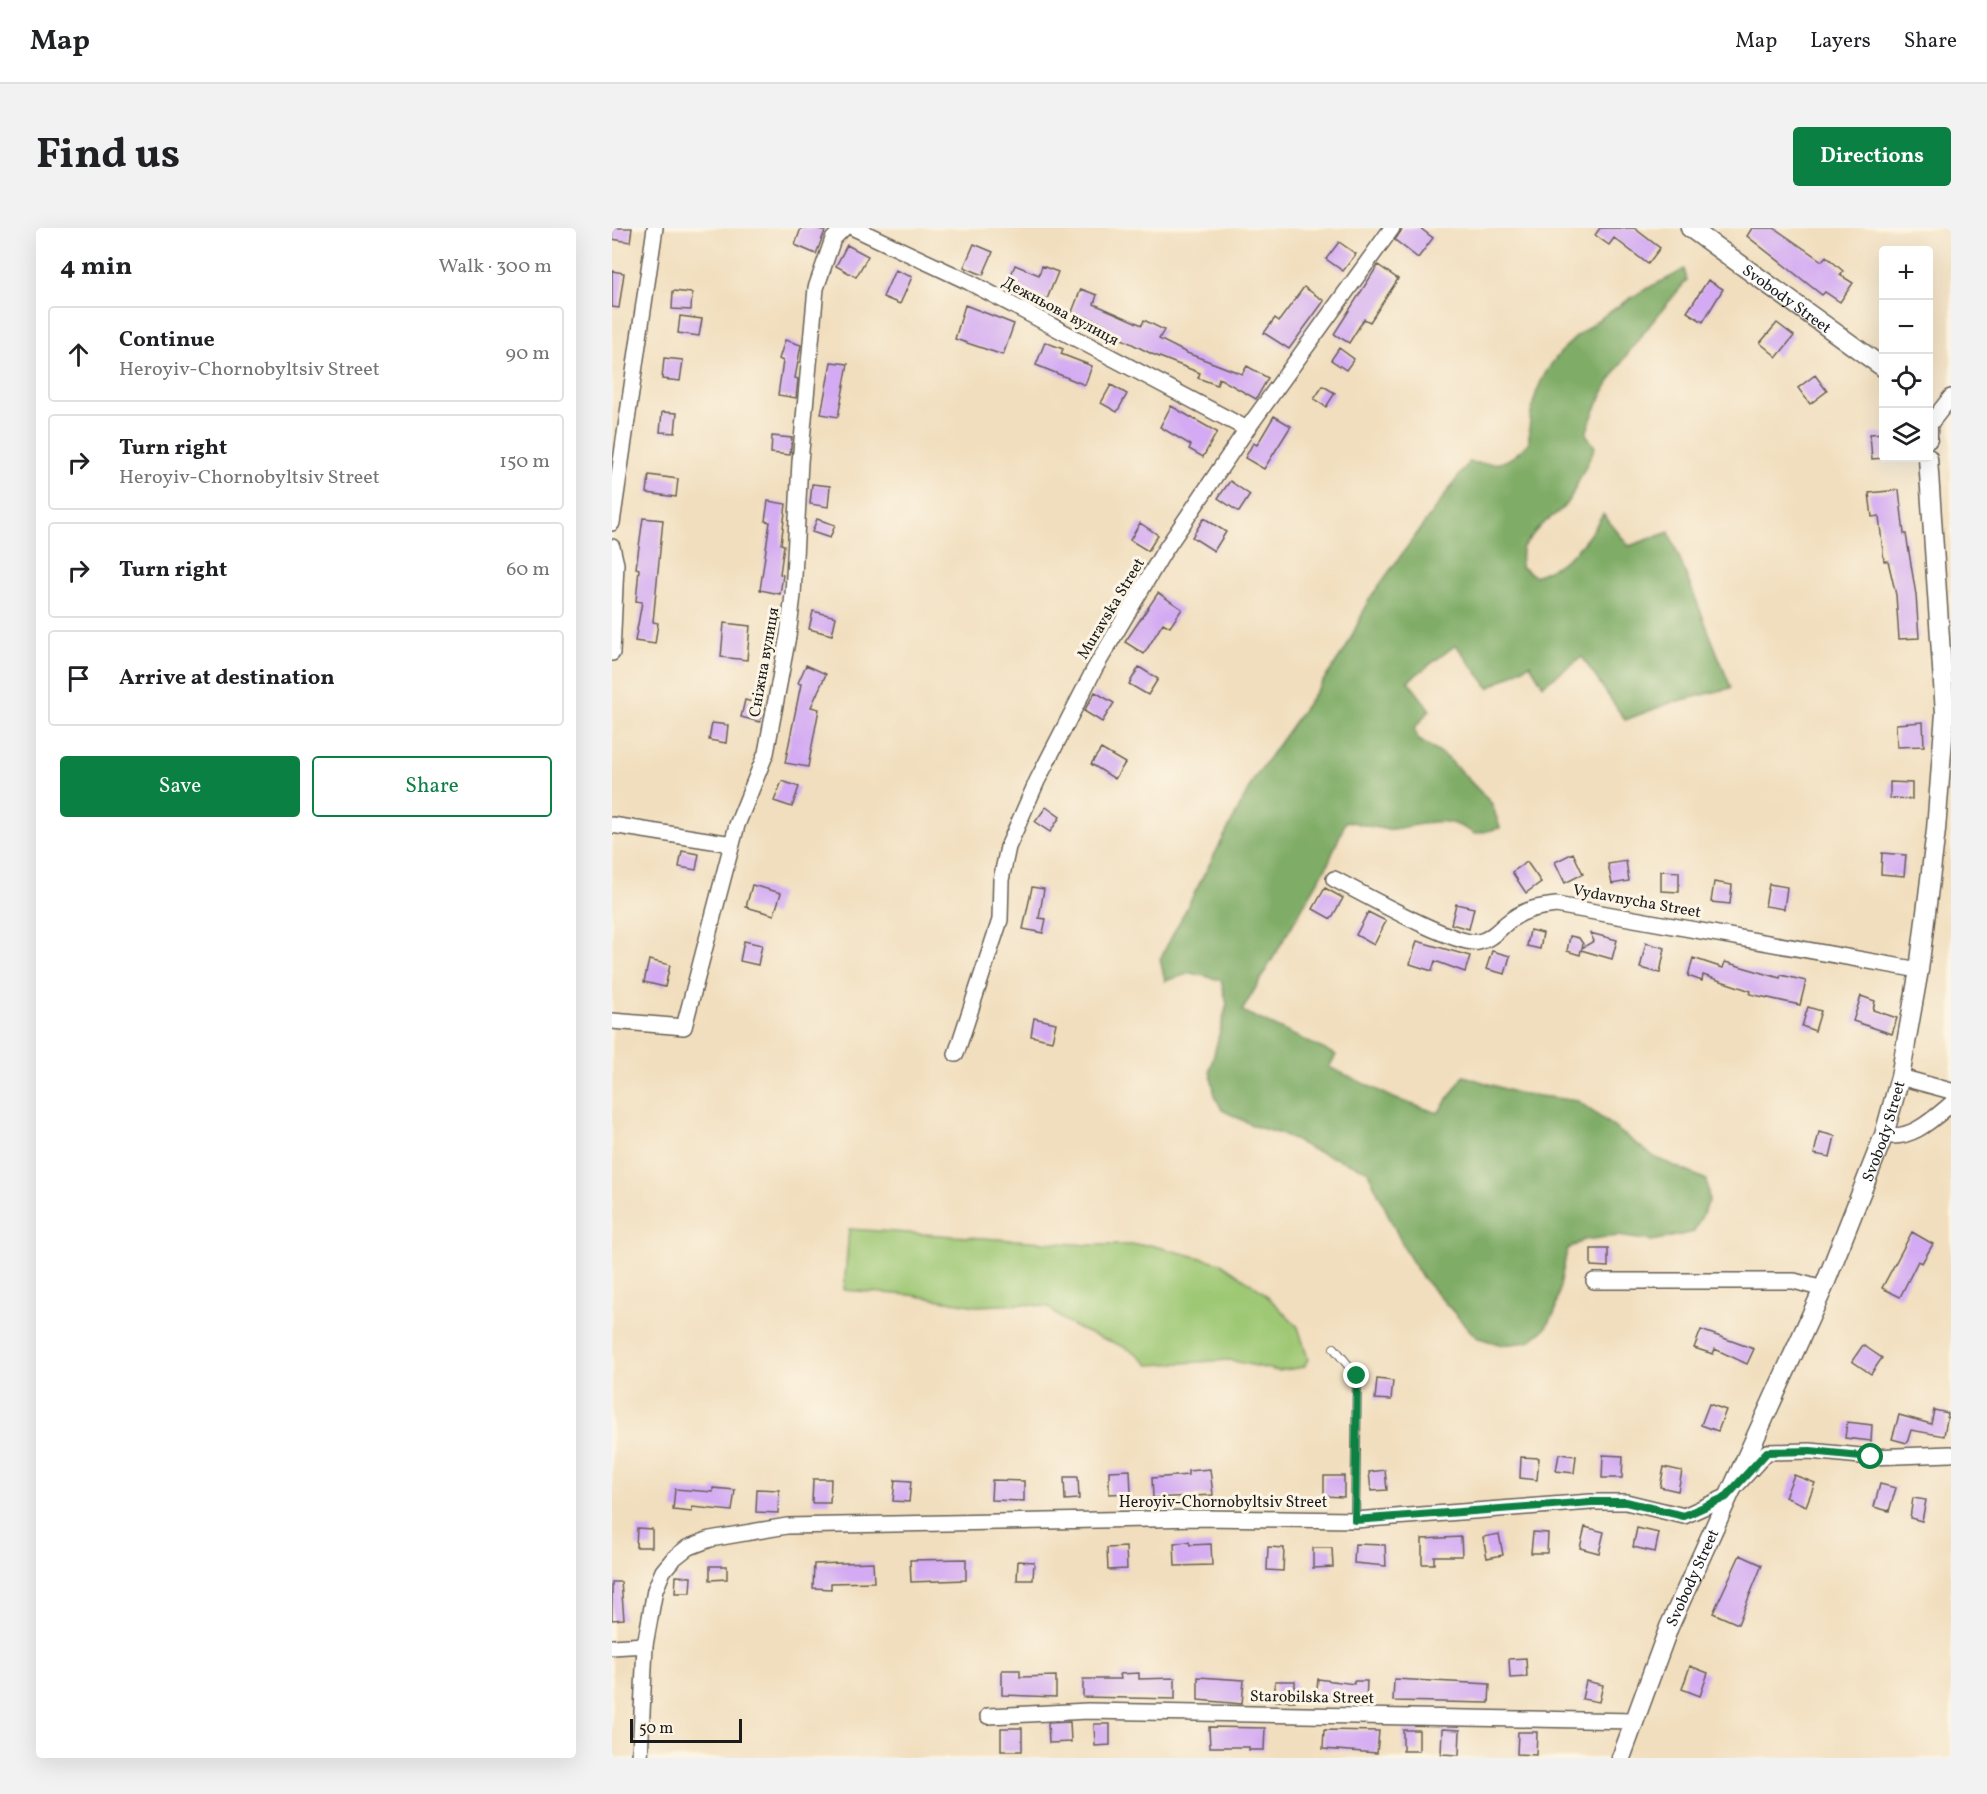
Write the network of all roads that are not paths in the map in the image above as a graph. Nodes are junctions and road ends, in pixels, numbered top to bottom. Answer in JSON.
{"nodes":[{"id":1,"x":655,"y":228,"type":"edge"},
{"id":2,"x":843,"y":228,"type":"edge"},
{"id":3,"x":854,"y":228,"type":"edge"},
{"id":4,"x":1392,"y":228,"type":"edge"},
{"id":5,"x":1690,"y":228,"type":"edge"},
{"id":6,"x":1879,"y":364,"type":"edge"},
{"id":7,"x":1951,"y":397,"type":"edge"},
{"id":8,"x":1933,"y":420,"type":"edge"},
{"id":9,"x":1247,"y":429,"type":"junction"},
{"id":10,"x":1928,"y":462,"type":"edge"},
{"id":11,"x":612,"y":523,"type":"edge"},
{"id":12,"x":612,"y":547,"type":"edge"},
{"id":13,"x":612,"y":653,"type":"edge"},
{"id":14,"x":612,"y":825,"type":"edge"},
{"id":15,"x":732,"y":844,"type":"junction"},
{"id":16,"x":1334,"y":879,"type":"dead end"},
{"id":17,"x":1919,"y":970,"type":"junction"},
{"id":18,"x":612,"y":1021,"type":"edge"},
{"id":19,"x":956,"y":1054,"type":"dead end"},
{"id":20,"x":1900,"y":1077,"type":"junction"},
{"id":21,"x":1951,"y":1091,"type":"edge"},
{"id":22,"x":1951,"y":1104,"type":"edge"},
{"id":23,"x":1884,"y":1135,"type":"junction"},
{"id":24,"x":1594,"y":1281,"type":"dead end"},
{"id":25,"x":1822,"y":1289,"type":"junction"},
{"id":26,"x":1334,"y":1348,"type":"dead end"},
{"id":27,"x":1951,"y":1454,"type":"edge"},
{"id":28,"x":1726,"y":1497,"type":"junction"},
{"id":29,"x":1355,"y":1520,"type":"junction"},
{"id":30,"x":645,"y":1646,"type":"junction"},
{"id":31,"x":612,"y":1647,"type":"edge"},
{"id":32,"x":988,"y":1716,"type":"dead end"},
{"id":33,"x":1635,"y":1721,"type":"junction"},
{"id":34,"x":640,"y":1758,"type":"edge"},
{"id":35,"x":1621,"y":1758,"type":"edge"}],
"edges":[{"from":1,"to":11,"type":"street"},
{"from":2,"to":15,"type":"street","name":"Сніжна вулиця"},
{"from":3,"to":9,"type":"street","name":"Дежньова вулиця"},
{"from":4,"to":9,"type":"street","name":"Muravska Street"},
{"from":5,"to":6,"type":"street","name":"Svobody Street"},
{"from":7,"to":8,"type":"street"},
{"from":9,"to":19,"type":"street","name":"Muravska Street"},
{"from":10,"to":17,"type":"street","name":"Svobody Street"},
{"from":12,"to":13,"type":"street"},
{"from":14,"to":15,"type":"street"},
{"from":15,"to":18,"type":"street","name":"Сніжна вулиця"},
{"from":16,"to":17,"type":"street","name":"Vydavnycha Street"},
{"from":17,"to":20,"type":"street","name":"Svobody Street"},
{"from":20,"to":21,"type":"street"},
{"from":20,"to":23,"type":"street","name":"Svobody Street"},
{"from":22,"to":23,"type":"street"},
{"from":23,"to":25,"type":"street","name":"Svobody Street"},
{"from":24,"to":25,"type":"street"},
{"from":25,"to":28,"type":"street","name":"Svobody Street"},
{"from":26,"to":29,"type":"lane"},
{"from":27,"to":28,"type":"street","name":"Heroyiv-Chornobyltsiv Street"},
{"from":28,"to":29,"type":"street","name":"Heroyiv-Chornobyltsiv Street"},
{"from":28,"to":33,"type":"street","name":"Svobody Street"},
{"from":29,"to":30,"type":"street","name":"Heroyiv-Chornobyltsiv Street"},
{"from":30,"to":31,"type":"street"},
{"from":30,"to":34,"type":"street","name":"Heroyiv-Chornobyltsiv Street"},
{"from":32,"to":33,"type":"street","name":"Starobilska Street"},
{"from":33,"to":35,"type":"street","name":"Svobody Street"}]}
